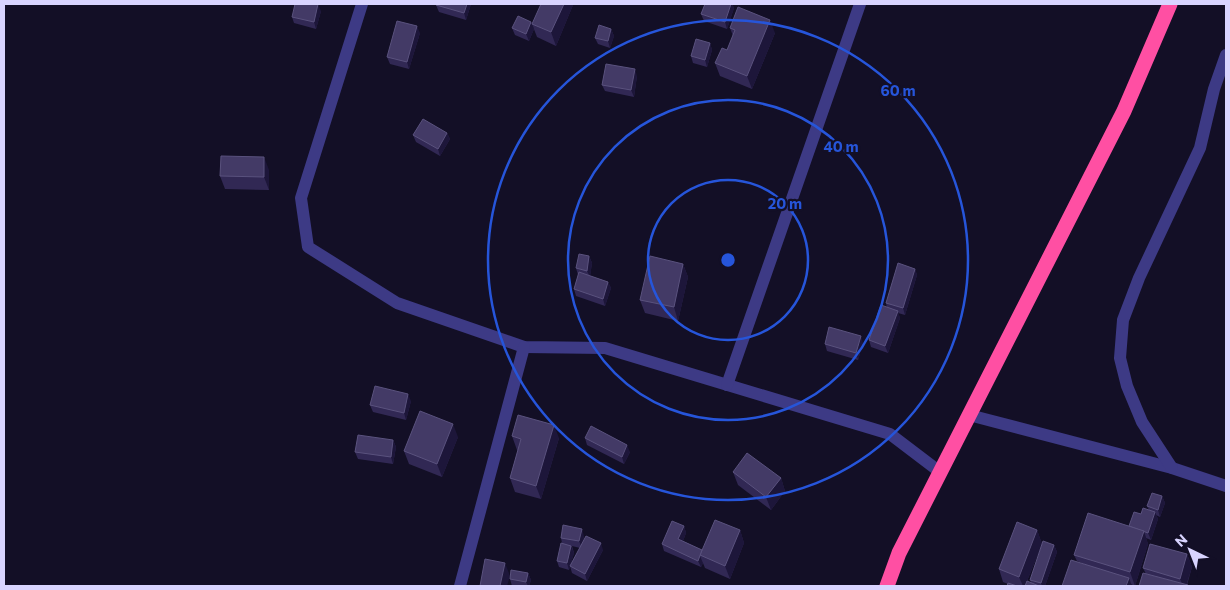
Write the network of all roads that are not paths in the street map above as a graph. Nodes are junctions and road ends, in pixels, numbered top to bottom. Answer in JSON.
{"nodes":[{"id":1,"x":362,"y":4,"type":"edge"},
{"id":2,"x":860,"y":4,"type":"edge"},
{"id":3,"x":1170,"y":4,"type":"edge"},
{"id":4,"x":1226,"y":55,"type":"edge"},
{"id":5,"x":524,"y":347,"type":"junction"},
{"id":6,"x":727,"y":385,"type":"junction"},
{"id":7,"x":969,"y":415,"type":"junction"},
{"id":8,"x":1172,"y":468,"type":"junction"},
{"id":9,"x":940,"y":472,"type":"junction"},
{"id":10,"x":1226,"y":486,"type":"edge"},
{"id":11,"x":460,"y":586,"type":"edge"},
{"id":12,"x":887,"y":586,"type":"edge"}],
"edges":[{"from":1,"to":5,"type":"street"},
{"from":2,"to":6,"type":"street"},
{"from":3,"to":7,"type":"highway"},
{"from":4,"to":8,"type":"street"},
{"from":5,"to":6,"type":"street"},
{"from":5,"to":11,"type":"street"},
{"from":6,"to":9,"type":"street"},
{"from":7,"to":8,"type":"street"},
{"from":7,"to":9,"type":"highway"},
{"from":8,"to":10,"type":"street"},
{"from":9,"to":12,"type":"highway"}]}
